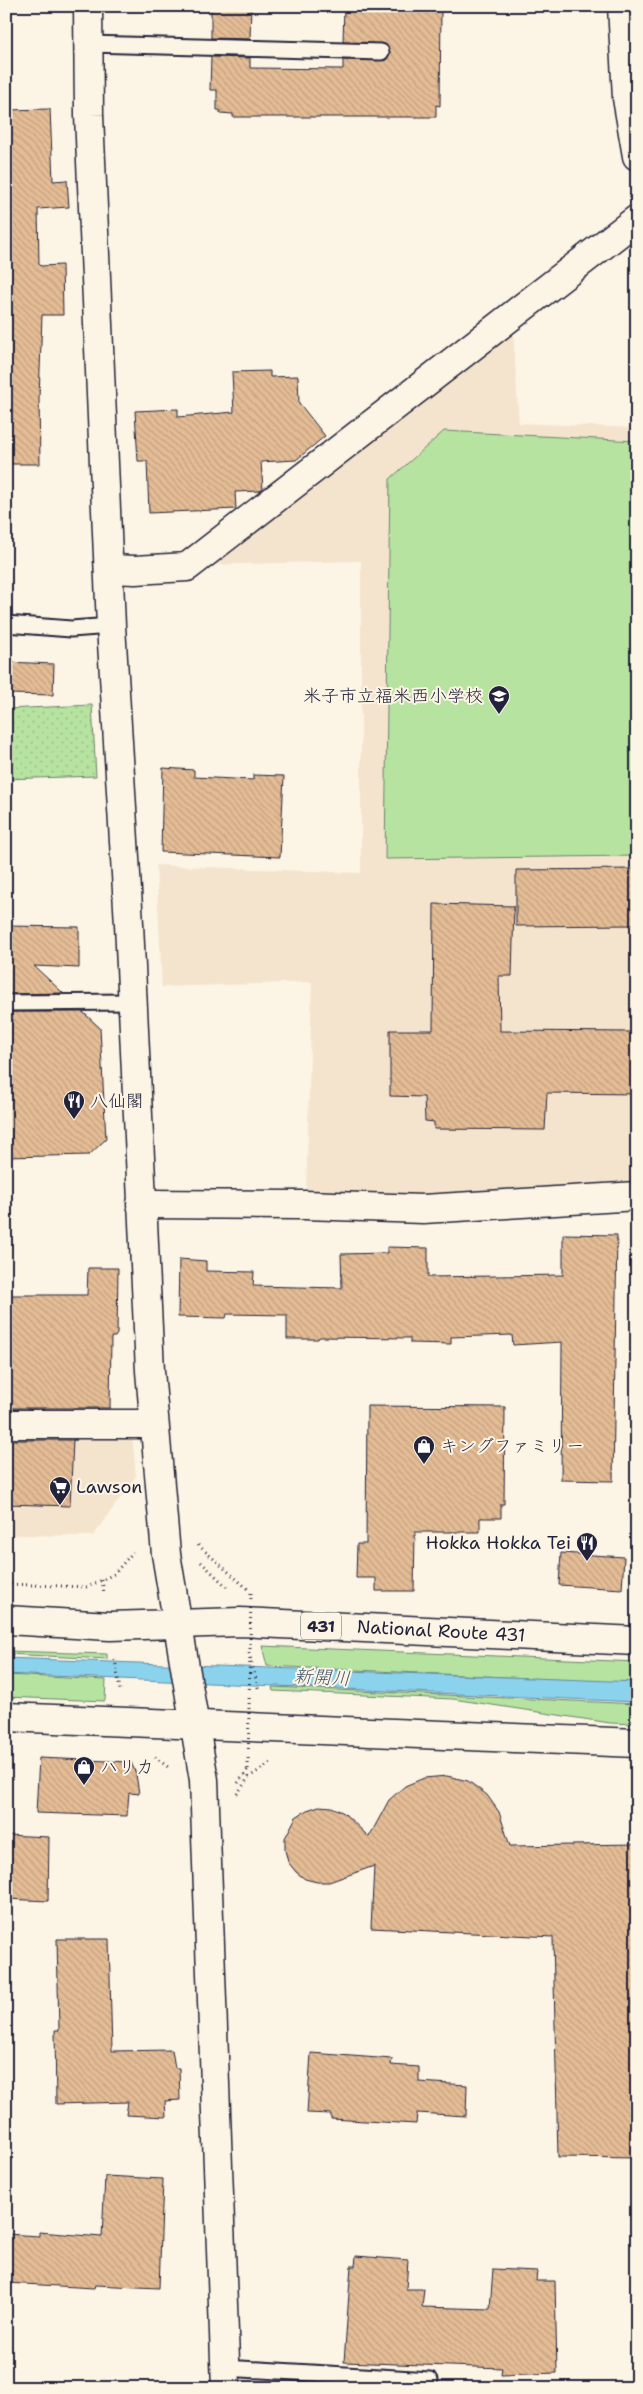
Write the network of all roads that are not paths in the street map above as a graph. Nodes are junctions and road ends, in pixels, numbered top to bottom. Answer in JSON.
{"nodes":[{"id":1,"x":88,"y":6,"type":"edge"},
{"id":2,"x":622,"y":6,"type":"edge"},
{"id":3,"x":88,"y":44,"type":"junction"},
{"id":4,"x":381,"y":52,"type":"dead end"},
{"id":5,"x":637,"y":156,"type":"edge"},
{"id":6,"x":637,"y":219,"type":"edge"},
{"id":7,"x":109,"y":569,"type":"junction"},
{"id":8,"x":6,"y":624,"type":"edge"},
{"id":9,"x":111,"y":626,"type":"junction"},
{"id":10,"x":132,"y":1002,"type":"junction"},
{"id":11,"x":6,"y":1003,"type":"edge"},
{"id":12,"x":637,"y":1196,"type":"edge"},
{"id":13,"x":141,"y":1204,"type":"junction"},
{"id":14,"x":6,"y":1424,"type":"edge"},
{"id":15,"x":153,"y":1424,"type":"junction"},
{"id":16,"x":6,"y":1620,"type":"edge"},
{"id":17,"x":179,"y":1630,"type":"junction"},
{"id":18,"x":637,"y":1641,"type":"edge"},
{"id":19,"x":192,"y":1715,"type":"junction"},
{"id":20,"x":6,"y":1717,"type":"edge"},
{"id":21,"x":637,"y":1743,"type":"edge"},
{"id":22,"x":225,"y":2378,"type":"edge"},
{"id":23,"x":430,"y":2380,"type":"dead end"}],
"edges":[{"from":1,"to":3,"type":"main road"},
{"from":2,"to":5,"type":"main road"},
{"from":3,"to":4,"type":"lane"},
{"from":3,"to":7,"type":"main road"},
{"from":6,"to":7,"type":"main road"},
{"from":7,"to":9,"type":"main road"},
{"from":8,"to":9,"type":"lane"},
{"from":9,"to":10,"type":"main road"},
{"from":10,"to":11,"type":"lane"},
{"from":10,"to":13,"type":"main road"},
{"from":12,"to":13,"type":"main road"},
{"from":13,"to":15,"type":"main road"},
{"from":14,"to":15,"type":"main road"},
{"from":15,"to":17,"type":"main road"},
{"from":16,"to":17,"type":"main road","name":"National Route 431","number":"431"},
{"from":17,"to":18,"type":"main road","name":"National Route 431","number":"431"},
{"from":17,"to":19,"type":"main road"},
{"from":19,"to":20,"type":"main road"},
{"from":19,"to":21,"type":"main road"},
{"from":19,"to":22,"type":"main road"},
{"from":22,"to":23,"type":"lane"}]}
